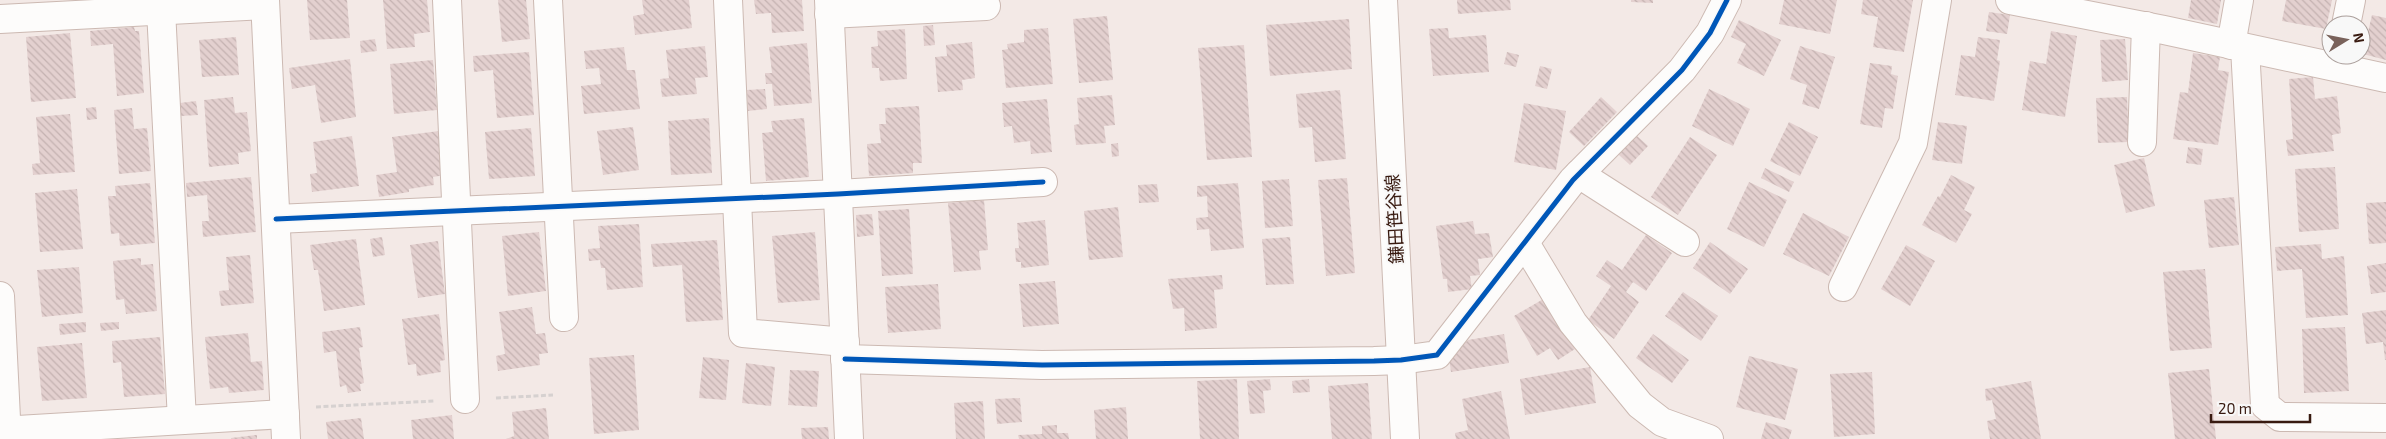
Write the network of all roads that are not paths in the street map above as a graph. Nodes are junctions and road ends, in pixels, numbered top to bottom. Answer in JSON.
{"nodes":[{"id":1,"x":447,"y":0,"type":"edge"},
{"id":2,"x":548,"y":0,"type":"edge"},
{"id":3,"x":728,"y":0,"type":"edge"},
{"id":4,"x":1383,"y":0,"type":"edge"},
{"id":5,"x":1727,"y":0,"type":"edge"},
{"id":6,"x":1937,"y":0,"type":"edge"},
{"id":7,"x":2010,"y":0,"type":"edge"},
{"id":8,"x":2239,"y":0,"type":"edge"},
{"id":9,"x":2351,"y":0,"type":"edge"},
{"id":10,"x":265,"y":2,"type":"edge"},
{"id":11,"x":2066,"y":5,"type":"edge"},
{"id":12,"x":986,"y":6,"type":"dead end"},
{"id":13,"x":829,"y":7,"type":"edge"},
{"id":14,"x":161,"y":10,"type":"junction"},
{"id":15,"x":2348,"y":15,"type":"edge"},
{"id":16,"x":0,"y":19,"type":"edge"},
{"id":17,"x":2146,"y":26,"type":"junction"},
{"id":18,"x":2238,"y":46,"type":"junction"},
{"id":19,"x":2321,"y":58,"type":"edge"},
{"id":20,"x":2350,"y":65,"type":"edge"},
{"id":21,"x":2386,"y":78,"type":"edge"},
{"id":22,"x":2142,"y":142,"type":"dead end"},
{"id":23,"x":1578,"y":174,"type":"junction"},
{"id":24,"x":1043,"y":182,"type":"dead end"},
{"id":25,"x":838,"y":194,"type":"junction"},
{"id":26,"x":737,"y":198,"type":"junction"},
{"id":27,"x":557,"y":206,"type":"junction"},
{"id":28,"x":457,"y":211,"type":"junction"},
{"id":29,"x":276,"y":219,"type":"junction"},
{"id":30,"x":1685,"y":242,"type":"dead end"},
{"id":31,"x":1525,"y":243,"type":"junction"},
{"id":32,"x":1843,"y":287,"type":"dead end"},
{"id":33,"x":0,"y":296,"type":"edge"},
{"id":34,"x":564,"y":318,"type":"dead end"},
{"id":35,"x":845,"y":350,"type":"junction"},
{"id":36,"x":1401,"y":360,"type":"junction"},
{"id":37,"x":465,"y":399,"type":"road end"},
{"id":38,"x":2386,"y":418,"type":"edge"},
{"id":39,"x":182,"y":420,"type":"junction"},
{"id":40,"x":285,"y":421,"type":"edge"},
{"id":41,"x":1663,"y":430,"type":"edge"},
{"id":42,"x":4,"y":433,"type":"edge"},
{"id":43,"x":849,"y":439,"type":"edge"},
{"id":44,"x":1405,"y":439,"type":"edge"},
{"id":45,"x":1709,"y":439,"type":"edge"}],
"edges":[{"from":1,"to":28,"type":"street"},
{"from":2,"to":27,"type":"street"},
{"from":3,"to":26,"type":"street"},
{"from":4,"to":36,"type":"street","name":"鎌田笹谷線"},
{"from":5,"to":23,"type":"street"},
{"from":6,"to":32,"type":"street"},
{"from":7,"to":11,"type":"street"},
{"from":8,"to":18,"type":"street"},
{"from":9,"to":15,"type":"street"},
{"from":10,"to":14,"type":"street"},
{"from":10,"to":29,"type":"street"},
{"from":11,"to":17,"type":"street"},
{"from":12,"to":13,"type":"street"},
{"from":13,"to":25,"type":"street"},
{"from":14,"to":16,"type":"street"},
{"from":14,"to":39,"type":"street"},
{"from":17,"to":18,"type":"street"},
{"from":17,"to":22,"type":"street"},
{"from":18,"to":19,"type":"street"},
{"from":18,"to":38,"type":"street"},
{"from":20,"to":21,"type":"street"},
{"from":23,"to":30,"type":"street"},
{"from":23,"to":31,"type":"street"},
{"from":24,"to":25,"type":"street"},
{"from":25,"to":26,"type":"street"},
{"from":25,"to":35,"type":"street"},
{"from":26,"to":27,"type":"street"},
{"from":26,"to":35,"type":"street"},
{"from":27,"to":28,"type":"street"},
{"from":27,"to":34,"type":"street"},
{"from":28,"to":29,"type":"street"},
{"from":28,"to":37,"type":"street"},
{"from":29,"to":40,"type":"street"},
{"from":31,"to":36,"type":"street"},
{"from":31,"to":41,"type":"street"},
{"from":33,"to":42,"type":"street"},
{"from":35,"to":36,"type":"street"},
{"from":35,"to":43,"type":"street"},
{"from":36,"to":44,"type":"street","name":"鎌田笹谷線"},
{"from":39,"to":40,"type":"street"},
{"from":39,"to":42,"type":"street"},
{"from":41,"to":45,"type":"street"}]}
